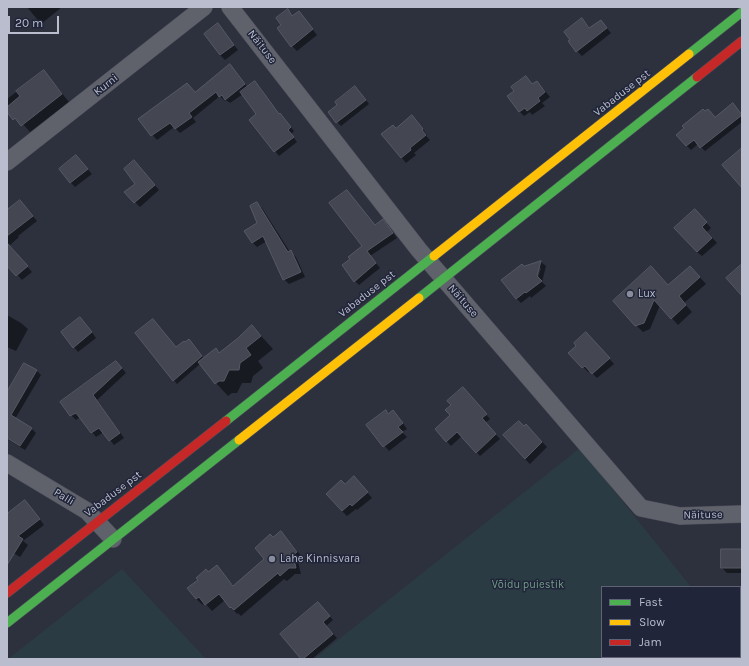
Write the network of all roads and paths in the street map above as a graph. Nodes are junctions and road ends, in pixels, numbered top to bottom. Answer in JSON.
{"nodes":[{"id":1,"x":204,"y":7,"type":"edge"},
{"id":2,"x":232,"y":8,"type":"edge"},
{"id":3,"x":742,"y":12,"type":"edge"},
{"id":4,"x":742,"y":42,"type":"edge"},
{"id":5,"x":7,"y":162,"type":"edge"},
{"id":6,"x":428,"y":260,"type":"junction"},
{"id":7,"x":444,"y":279,"type":"junction"},
{"id":8,"x":7,"y":464,"type":"edge"},
{"id":9,"x":742,"y":514,"type":"edge"},
{"id":10,"x":98,"y":521,"type":"junction"},
{"id":11,"x":113,"y":539,"type":"junction"},
{"id":12,"x":7,"y":593,"type":"edge"},
{"id":13,"x":7,"y":622,"type":"edge"}],
"edges":[{"from":1,"to":5,"type":"street","name":"Kurni"},
{"from":2,"to":6,"type":"street","name":"Näituse"},
{"from":3,"to":6,"type":"highway","name":"Vabaduse pst"},
{"from":4,"to":7,"type":"highway"},
{"from":6,"to":7,"type":"street","name":"Näituse"},
{"from":6,"to":10,"type":"highway","name":"Vabaduse pst"},
{"from":7,"to":9,"type":"street","name":"Näituse"},
{"from":7,"to":11,"type":"highway"},
{"from":8,"to":10,"type":"street","name":"Palli"},
{"from":10,"to":11,"type":"street","name":"Palli"},
{"from":10,"to":12,"type":"highway","name":"Vabaduse pst"},
{"from":11,"to":13,"type":"highway"}]}
